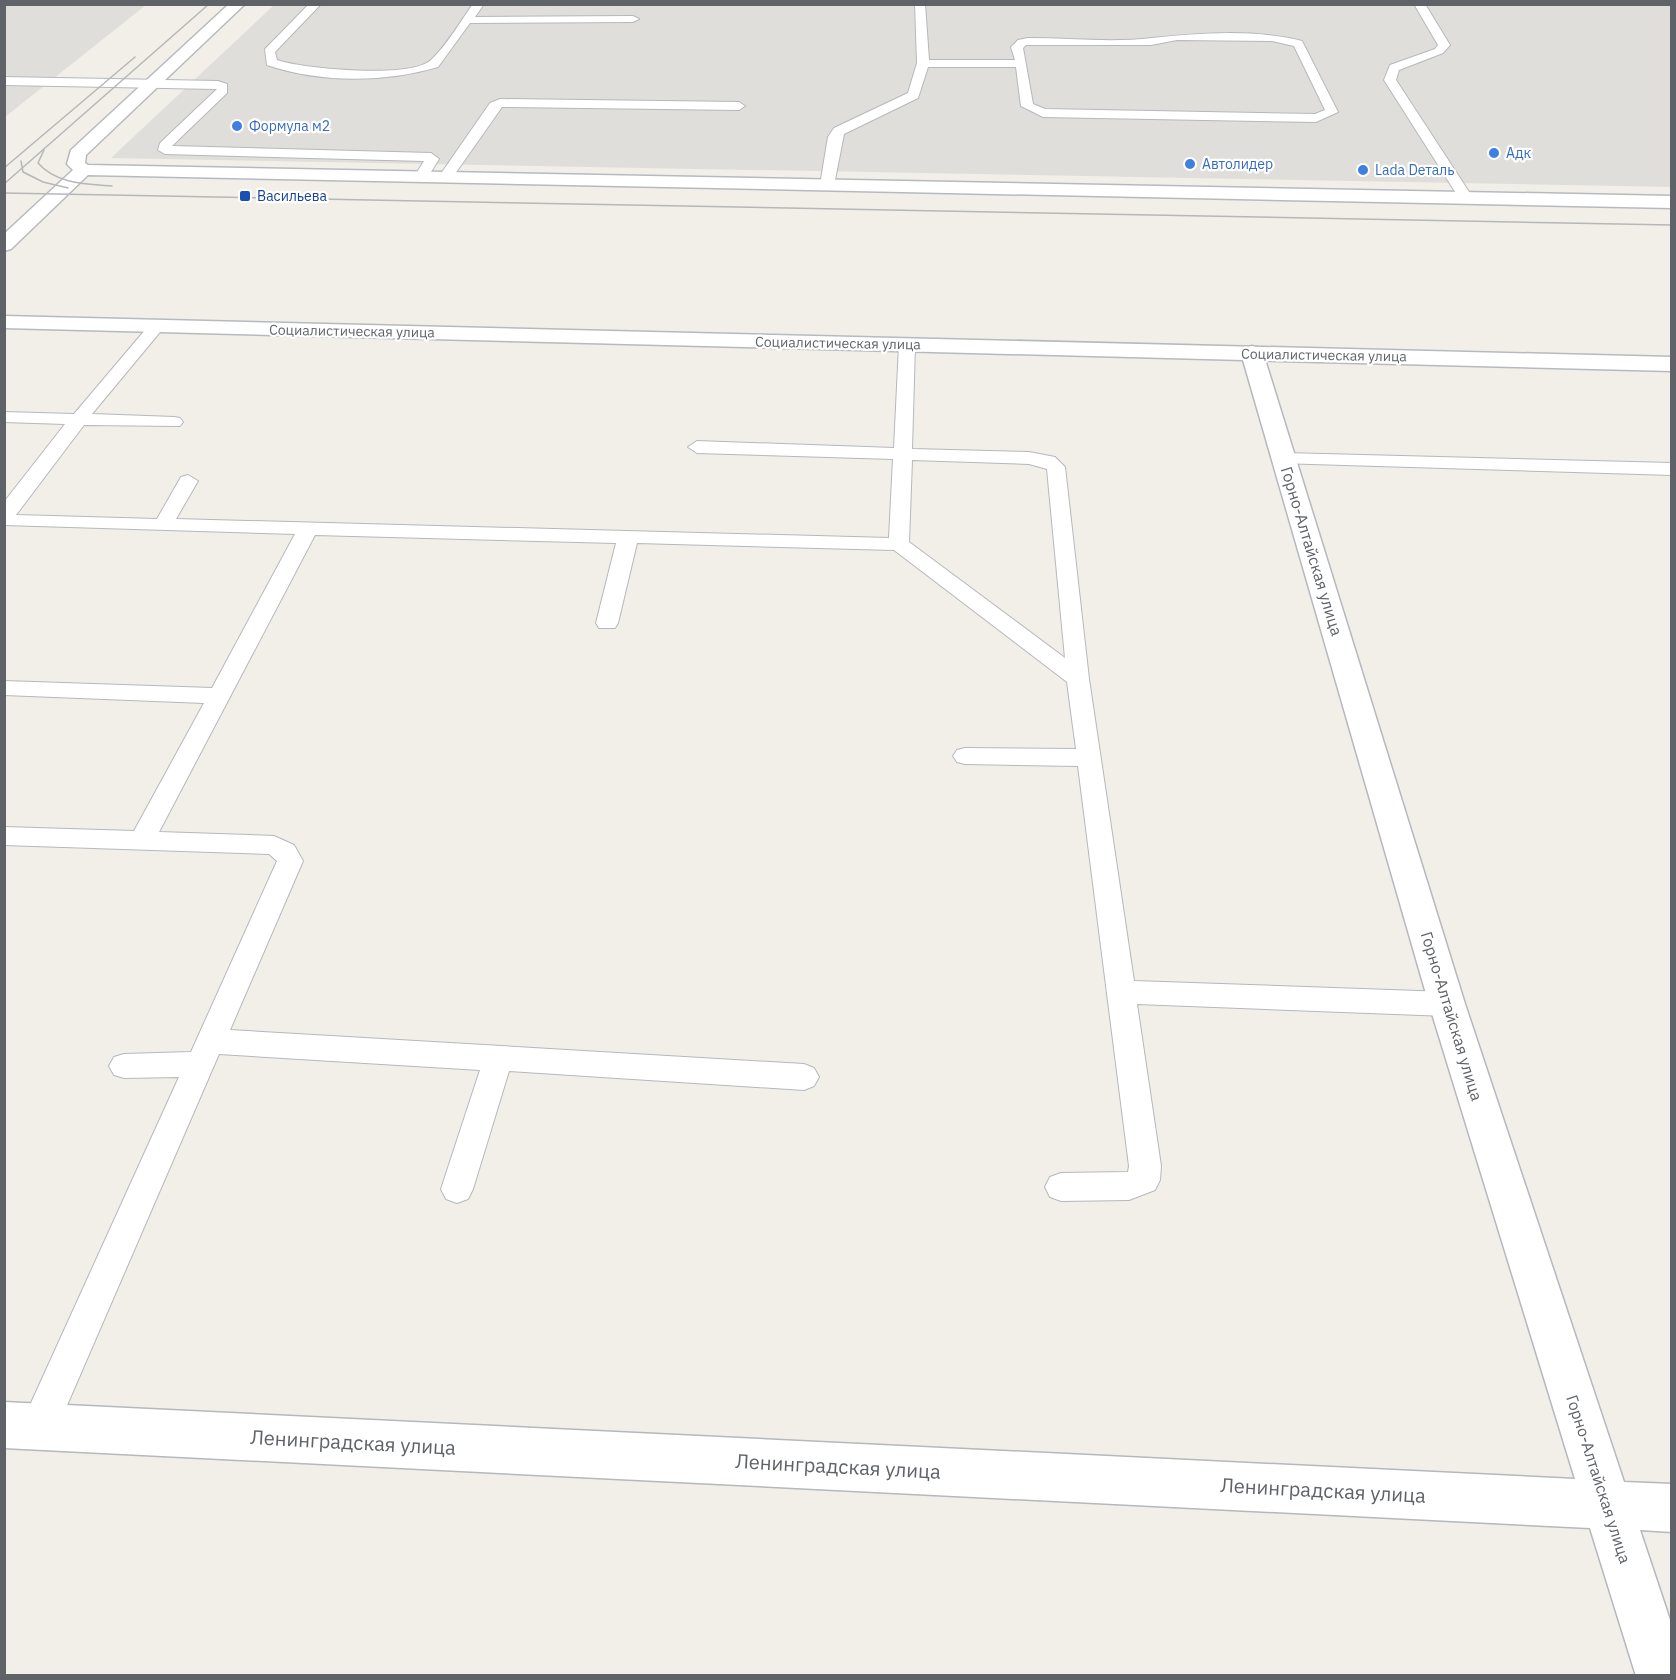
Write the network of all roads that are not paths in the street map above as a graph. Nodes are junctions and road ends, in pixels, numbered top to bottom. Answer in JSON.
{"nodes":[{"id":1,"x":238,"y":4,"type":"edge"},
{"id":2,"x":316,"y":4,"type":"edge"},
{"id":3,"x":479,"y":4,"type":"edge"},
{"id":4,"x":920,"y":4,"type":"edge"},
{"id":5,"x":1419,"y":4,"type":"edge"},
{"id":6,"x":633,"y":19,"type":"dead end"},
{"id":7,"x":468,"y":20,"type":"junction"},
{"id":8,"x":923,"y":63,"type":"junction"},
{"id":9,"x":1022,"y":64,"type":"junction"},
{"id":10,"x":4,"y":81,"type":"edge"},
{"id":11,"x":152,"y":83,"type":"junction"},
{"id":12,"x":740,"y":106,"type":"dead end"},
{"id":13,"x":83,"y":170,"type":"junction"},
{"id":14,"x":421,"y":177,"type":"junction"},
{"id":15,"x":445,"y":178,"type":"junction"},
{"id":16,"x":827,"y":185,"type":"junction"},
{"id":17,"x":1466,"y":198,"type":"junction"},
{"id":18,"x":1671,"y":202,"type":"edge"},
{"id":19,"x":4,"y":245,"type":"edge"},
{"id":20,"x":4,"y":322,"type":"edge"},
{"id":21,"x":157,"y":326,"type":"junction"},
{"id":22,"x":907,"y":345,"type":"junction"},
{"id":23,"x":1252,"y":353,"type":"junction"},
{"id":24,"x":1671,"y":364,"type":"edge"},
{"id":25,"x":4,"y":417,"type":"edge"},
{"id":26,"x":78,"y":420,"type":"junction"},
{"id":27,"x":174,"y":422,"type":"dead end"},
{"id":28,"x":697,"y":447,"type":"dead end"},
{"id":29,"x":902,"y":454,"type":"junction"},
{"id":30,"x":1285,"y":459,"type":"junction"},
{"id":31,"x":1671,"y":469,"type":"edge"},
{"id":32,"x":188,"y":481,"type":"dead end"},
{"id":33,"x":163,"y":525,"type":"junction"},
{"id":34,"x":308,"y":529,"type":"junction"},
{"id":35,"x":628,"y":537,"type":"junction"},
{"id":36,"x":899,"y":544,"type":"junction"},
{"id":37,"x":607,"y":623,"type":"dead end"},
{"id":38,"x":1078,"y":679,"type":"junction"},
{"id":39,"x":4,"y":688,"type":"edge"},
{"id":40,"x":219,"y":696,"type":"junction"},
{"id":41,"x":965,"y":756,"type":"dead end"},
{"id":42,"x":1089,"y":758,"type":"junction"},
{"id":43,"x":4,"y":836,"type":"edge"},
{"id":44,"x":142,"y":841,"type":"junction"},
{"id":45,"x":1121,"y":992,"type":"junction"},
{"id":46,"x":1447,"y":1004,"type":"junction"},
{"id":47,"x":205,"y":1052,"type":"junction"},
{"id":48,"x":498,"y":1058,"type":"junction"},
{"id":49,"x":124,"y":1066,"type":"dead end"},
{"id":50,"x":804,"y":1077,"type":"dead end"},
{"id":51,"x":1061,"y":1187,"type":"dead end"},
{"id":52,"x":457,"y":1189,"type":"dead end"},
{"id":53,"x":22,"y":1426,"type":"edge"},
{"id":54,"x":1607,"y":1504,"type":"junction"},
{"id":55,"x":1671,"y":1508,"type":"edge"},
{"id":56,"x":1662,"y":1676,"type":"edge"}],
"edges":[{"from":1,"to":11,"type":"street"},
{"from":2,"to":7,"type":"lane"},
{"from":3,"to":7,"type":"lane"},
{"from":4,"to":8,"type":"lane"},
{"from":5,"to":17,"type":"lane"},
{"from":6,"to":7,"type":"lane"},
{"from":8,"to":9,"type":"lane"},
{"from":8,"to":16,"type":"lane"},
{"from":9,"to":9,"type":"lane"},
{"from":10,"to":11,"type":"lane"},
{"from":11,"to":13,"type":"street"},
{"from":11,"to":14,"type":"lane"},
{"from":12,"to":15,"type":"lane"},
{"from":13,"to":14,"type":"street"},
{"from":13,"to":19,"type":"street"},
{"from":14,"to":15,"type":"street"},
{"from":15,"to":16,"type":"street"},
{"from":16,"to":17,"type":"street"},
{"from":17,"to":18,"type":"street"},
{"from":20,"to":21,"type":"street","name":"Социалистическая улица"},
{"from":21,"to":22,"type":"street","name":"Социалистическая улица"},
{"from":21,"to":26,"type":"lane"},
{"from":22,"to":23,"type":"street","name":"Социалистическая улица"},
{"from":22,"to":29,"type":"lane"},
{"from":23,"to":24,"type":"street","name":"Социалистическая улица"},
{"from":23,"to":30,"type":"street","name":"Горно-Алтайская улица"},
{"from":25,"to":26,"type":"lane"},
{"from":26,"to":27,"type":"lane"},
{"from":26,"to":33,"type":"lane"},
{"from":28,"to":29,"type":"lane"},
{"from":29,"to":36,"type":"lane"},
{"from":29,"to":38,"type":"lane"},
{"from":30,"to":31,"type":"lane"},
{"from":30,"to":46,"type":"street","name":"Горно-Алтайская улица"},
{"from":32,"to":33,"type":"lane"},
{"from":33,"to":34,"type":"lane"},
{"from":34,"to":35,"type":"lane"},
{"from":34,"to":40,"type":"lane"},
{"from":35,"to":36,"type":"lane"},
{"from":35,"to":37,"type":"lane"},
{"from":36,"to":38,"type":"lane"},
{"from":38,"to":42,"type":"lane"},
{"from":39,"to":40,"type":"lane"},
{"from":40,"to":44,"type":"lane"},
{"from":41,"to":42,"type":"lane"},
{"from":42,"to":45,"type":"lane"},
{"from":43,"to":44,"type":"lane"},
{"from":44,"to":47,"type":"lane"},
{"from":45,"to":46,"type":"lane"},
{"from":45,"to":51,"type":"lane"},
{"from":46,"to":54,"type":"street","name":"Горно-Алтайская улица"},
{"from":47,"to":48,"type":"lane"},
{"from":47,"to":49,"type":"lane"},
{"from":47,"to":53,"type":"lane"},
{"from":48,"to":50,"type":"lane"},
{"from":48,"to":52,"type":"lane"},
{"from":53,"to":54,"type":"street","name":"Ленинградская улица"},
{"from":54,"to":55,"type":"street","name":"Ленинградская улица"},
{"from":54,"to":56,"type":"street","name":"Горно-Алтайская улица"}]}
